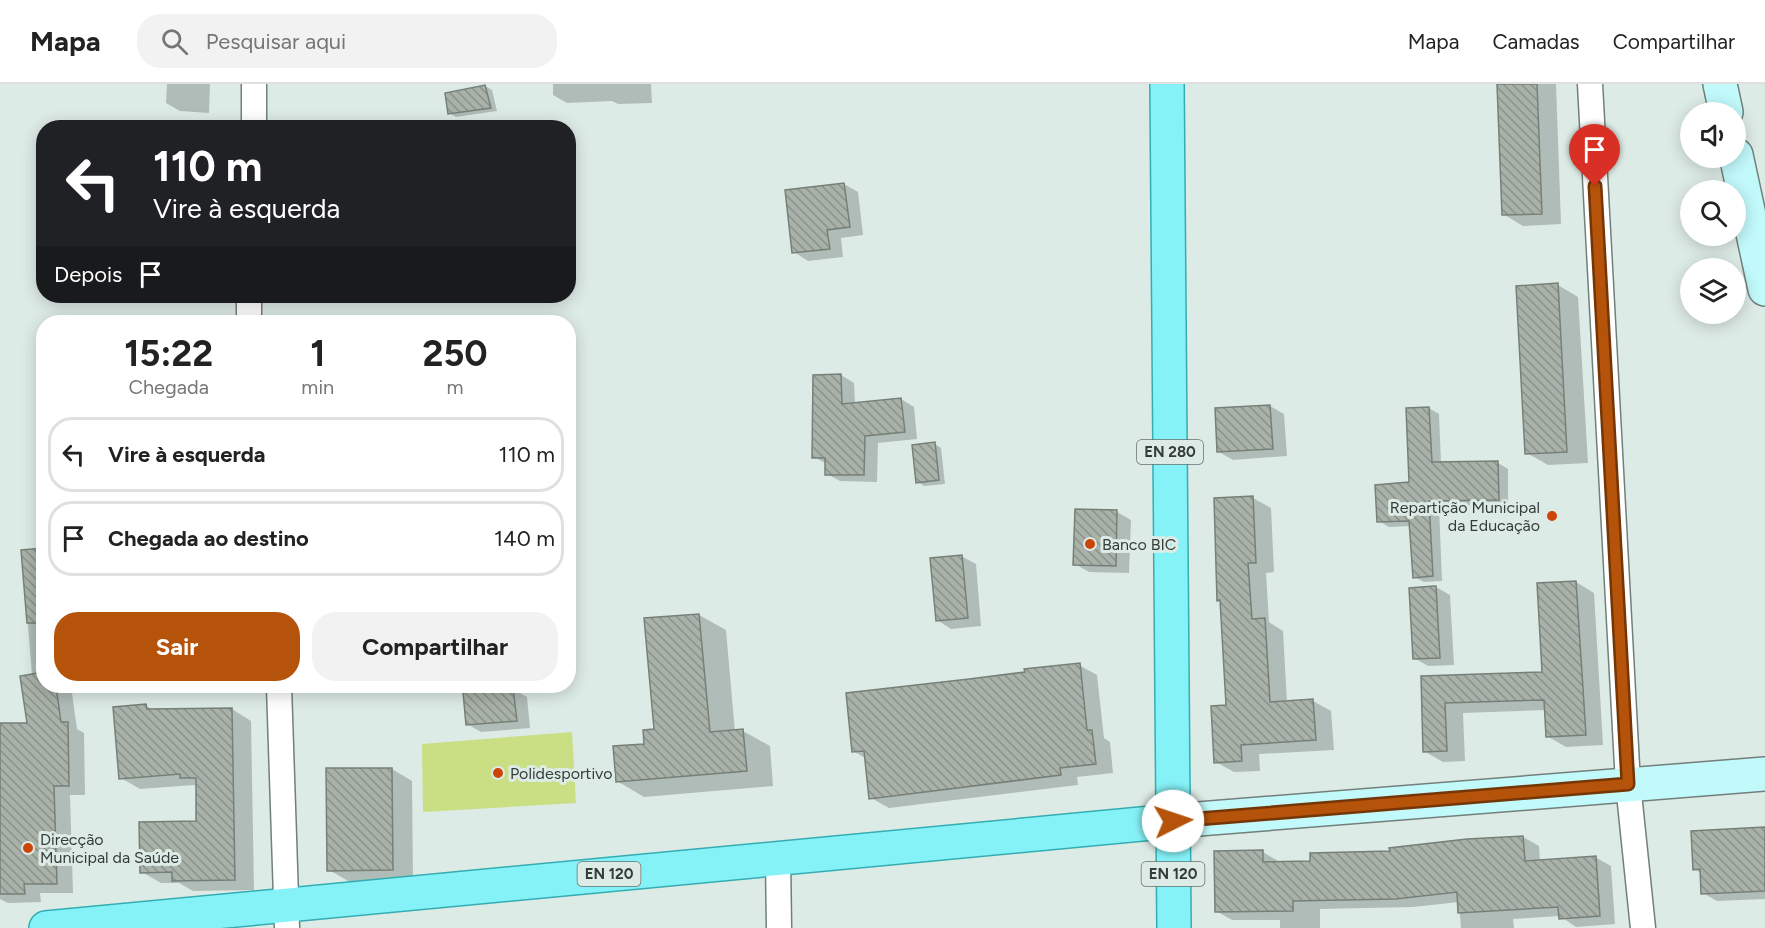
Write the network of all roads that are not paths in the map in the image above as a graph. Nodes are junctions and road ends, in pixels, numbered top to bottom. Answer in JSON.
{"nodes":[{"id":1,"x":254,"y":84,"type":"edge"},
{"id":2,"x":1167,"y":84,"type":"edge"},
{"id":3,"x":1720,"y":84,"type":"edge"},
{"id":4,"x":1592,"y":86,"type":"edge"},
{"id":5,"x":1724,"y":102,"type":"edge"},
{"id":6,"x":254,"y":120,"type":"edge"},
{"id":7,"x":1739,"y":168,"type":"edge"},
{"id":8,"x":1765,"y":289,"type":"edge"},
{"id":9,"x":279,"y":693,"type":"edge"},
{"id":10,"x":1765,"y":774,"type":"edge"},
{"id":11,"x":1628,"y":784,"type":"junction"},
{"id":12,"x":1173,"y":821,"type":"junction"},
{"id":13,"x":778,"y":858,"type":"junction"},
{"id":14,"x":287,"y":916,"type":"edge"},
{"id":15,"x":46,"y":928,"type":"edge"},
{"id":16,"x":780,"y":928,"type":"edge"},
{"id":17,"x":1173,"y":928,"type":"edge"},
{"id":18,"x":1643,"y":928,"type":"edge"}],
"edges":[{"from":1,"to":6,"type":"street"},
{"from":2,"to":12,"type":"main road","number":"EN 280"},
{"from":3,"to":5,"type":"street"},
{"from":4,"to":11,"type":"street"},
{"from":7,"to":8,"type":"street"},
{"from":9,"to":14,"type":"street"},
{"from":10,"to":11,"type":"street"},
{"from":11,"to":12,"type":"street"},
{"from":11,"to":18,"type":"street"},
{"from":12,"to":13,"type":"main road","number":"EN 120"},
{"from":12,"to":17,"type":"main road","number":"EN 120"},
{"from":13,"to":14,"type":"main road","number":"EN 120"},
{"from":13,"to":16,"type":"street"},
{"from":14,"to":15,"type":"main road","number":"EN 120"}]}
